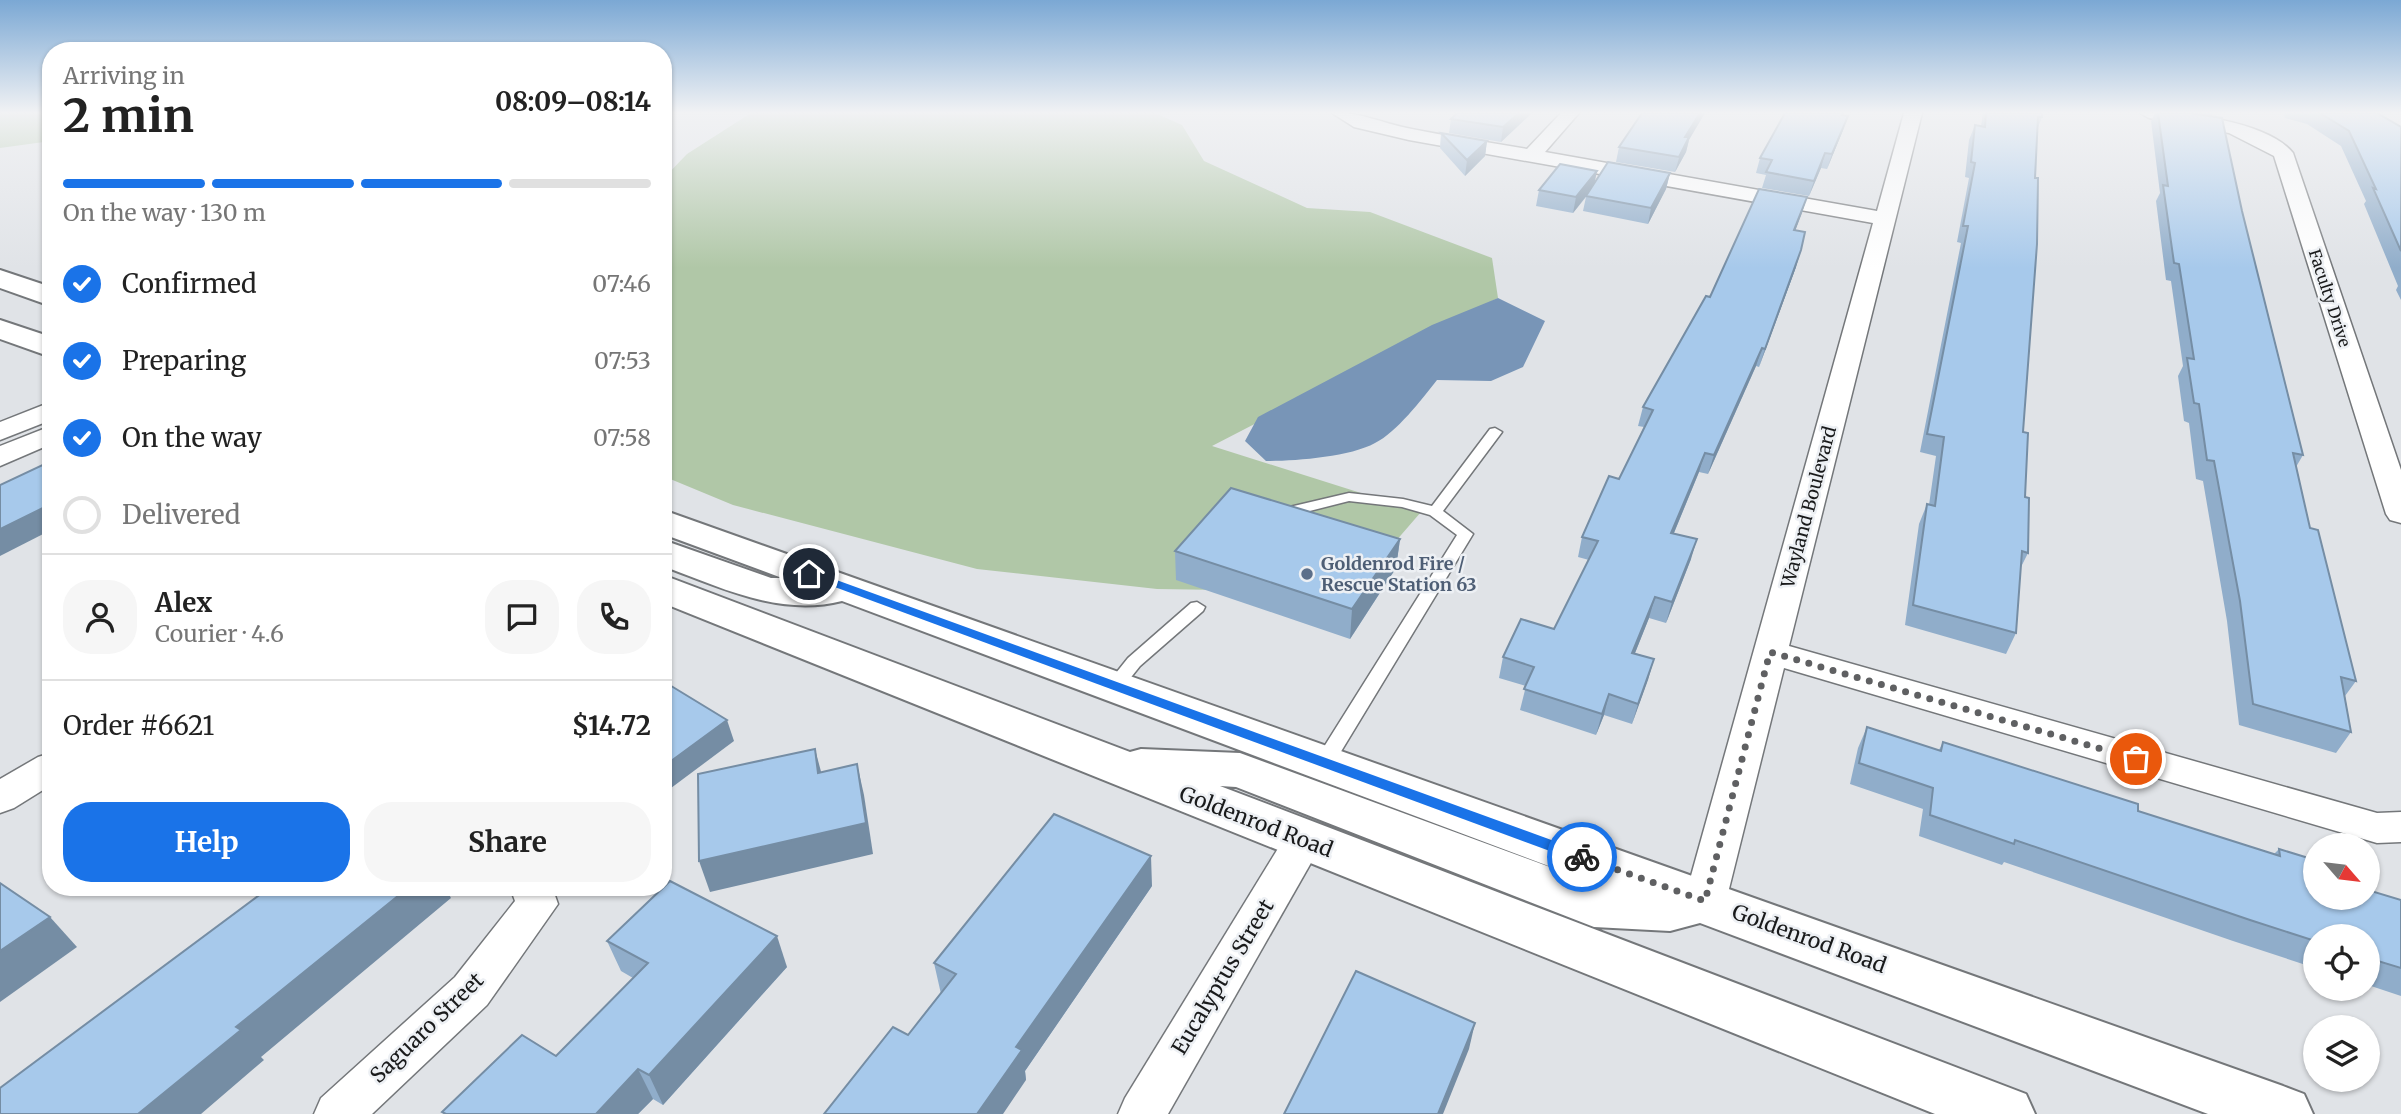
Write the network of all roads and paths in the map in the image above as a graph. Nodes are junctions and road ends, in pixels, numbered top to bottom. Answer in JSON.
{"nodes":[{"id":1,"x":1581,"y":165,"type":"edge"},
{"id":2,"x":1899,"y":165,"type":"edge"},
{"id":3,"x":2287,"y":165,"type":"edge"},
{"id":4,"x":1885,"y":219,"type":"junction"},
{"id":5,"x":0,"y":278,"type":"edge"},
{"id":6,"x":42,"y":294,"type":"edge"},
{"id":7,"x":0,"y":329,"type":"edge"},
{"id":8,"x":42,"y":345,"type":"edge"},
{"id":9,"x":42,"y":414,"type":"edge"},
{"id":10,"x":0,"y":432,"type":"edge"},
{"id":11,"x":1495,"y":432,"type":"dead end"},
{"id":12,"x":42,"y":438,"type":"edge"},
{"id":13,"x":0,"y":457,"type":"edge"},
{"id":14,"x":1286,"y":512,"type":"edge"},
{"id":15,"x":1435,"y":512,"type":"junction"},
{"id":16,"x":2401,"y":514,"type":"edge"},
{"id":17,"x":672,"y":524,"type":"edge"},
{"id":18,"x":672,"y":555,"type":"edge"},
{"id":19,"x":672,"y":592,"type":"edge"},
{"id":20,"x":858,"y":592,"type":"junction"},
{"id":21,"x":1197,"y":607,"type":"dead end"},
{"id":22,"x":1770,"y":652,"type":"junction"},
{"id":23,"x":1114,"y":687,"type":"junction"},
{"id":24,"x":1324,"y":764,"type":"junction"},
{"id":25,"x":1111,"y":765,"type":"junction"},
{"id":26,"x":42,"y":772,"type":"edge"},
{"id":27,"x":0,"y":798,"type":"edge"},
{"id":28,"x":2401,"y":827,"type":"edge"},
{"id":29,"x":1304,"y":840,"type":"junction"},
{"id":30,"x":534,"y":896,"type":"edge"},
{"id":31,"x":1705,"y":901,"type":"junction"},
{"id":32,"x":338,"y":1114,"type":"edge"},
{"id":33,"x":1142,"y":1114,"type":"edge"},
{"id":34,"x":2005,"y":1114,"type":"edge"},
{"id":35,"x":2283,"y":1114,"type":"edge"}],
"edges":[{"from":1,"to":4,"type":"street"},
{"from":2,"to":4,"type":"street","name":"Wayland Boulevard"},
{"from":3,"to":16,"type":"street","name":"Faculty Drive"},
{"from":4,"to":22,"type":"street","name":"Wayland Boulevard"},
{"from":5,"to":6,"type":"main road"},
{"from":7,"to":8,"type":"main road"},
{"from":9,"to":10,"type":"street"},
{"from":11,"to":15,"type":"lane"},
{"from":12,"to":13,"type":"street"},
{"from":14,"to":15,"type":"lane"},
{"from":15,"to":24,"type":"lane"},
{"from":17,"to":20,"type":"main road","name":"Goldenrod Road"},
{"from":18,"to":20,"type":"main road"},
{"from":19,"to":25,"type":"main road","name":"Goldenrod Road"},
{"from":20,"to":23,"type":"main road","name":"Goldenrod Road"},
{"from":21,"to":23,"type":"lane"},
{"from":22,"to":28,"type":"street"},
{"from":22,"to":31,"type":"street","name":"Wayland Boulevard"},
{"from":23,"to":24,"type":"main road","name":"Goldenrod Road"},
{"from":24,"to":31,"type":"main road","name":"Goldenrod Road"},
{"from":25,"to":29,"type":"main road","name":"Goldenrod Road"},
{"from":25,"to":31,"type":"main road"},
{"from":26,"to":27,"type":"street"},
{"from":29,"to":33,"type":"street","name":"Eucalyptus Street"},
{"from":29,"to":34,"type":"main road","name":"Goldenrod Road"},
{"from":30,"to":32,"type":"street","name":"Saguaro Street"},
{"from":31,"to":35,"type":"main road","name":"Goldenrod Road"}]}
